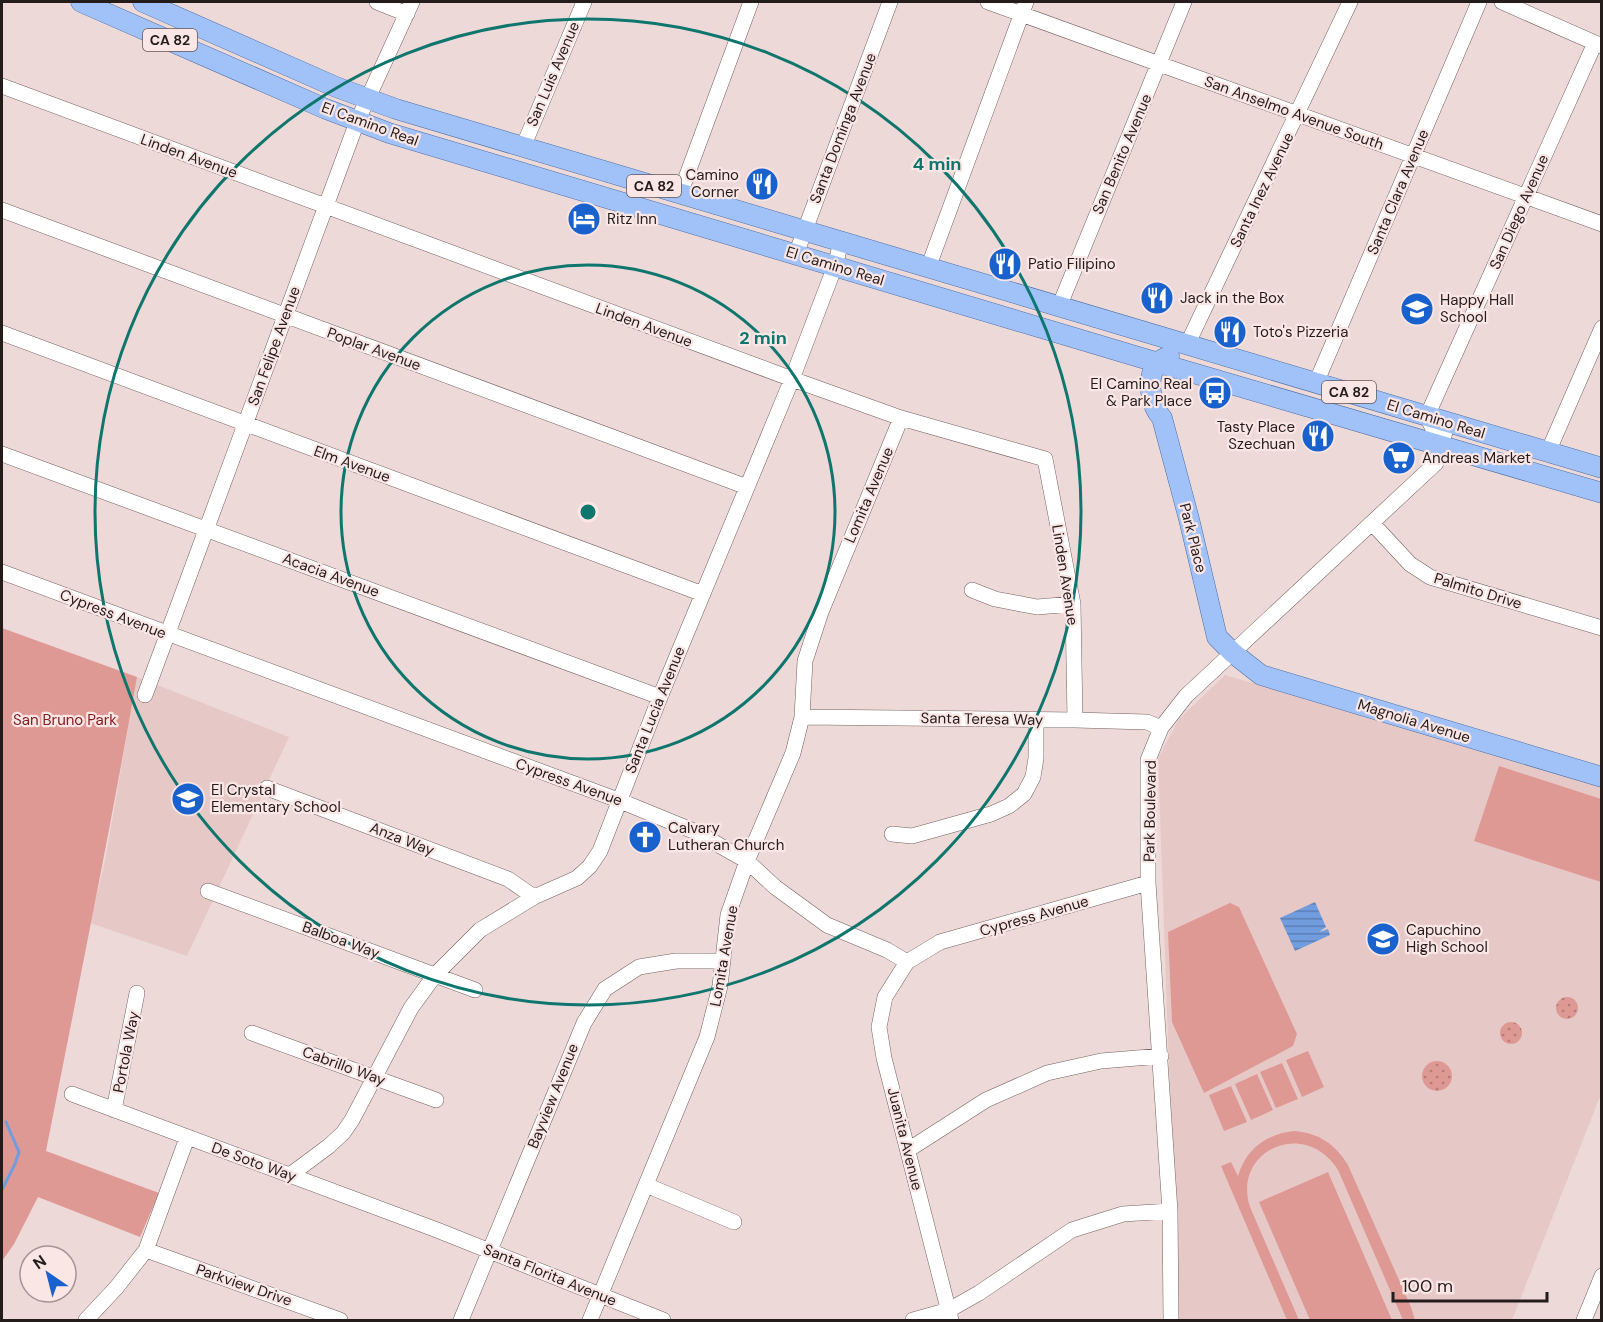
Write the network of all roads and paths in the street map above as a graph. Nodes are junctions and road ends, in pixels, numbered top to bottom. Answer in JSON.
{"nodes":[{"id":1,"x":81,"y":2,"type":"edge"},
{"id":2,"x":143,"y":2,"type":"edge"},
{"id":3,"x":377,"y":2,"type":"edge"},
{"id":4,"x":584,"y":2,"type":"edge"},
{"id":5,"x":752,"y":2,"type":"edge"},
{"id":6,"x":890,"y":2,"type":"edge"},
{"id":7,"x":988,"y":2,"type":"edge"},
{"id":8,"x":1184,"y":2,"type":"edge"},
{"id":9,"x":1350,"y":2,"type":"edge"},
{"id":10,"x":1479,"y":2,"type":"edge"},
{"id":11,"x":1502,"y":2,"type":"edge"},
{"id":12,"x":410,"y":8,"type":"edge"},
{"id":13,"x":1024,"y":8,"type":"edge"},
{"id":14,"x":1598,"y":44,"type":"edge"},
{"id":15,"x":1159,"y":64,"type":"junction"},
{"id":16,"x":2,"y":86,"type":"edge"},
{"id":17,"x":368,"y":100,"type":"junction"},
{"id":18,"x":1298,"y":116,"type":"junction"},
{"id":19,"x":357,"y":122,"type":"junction"},
{"id":20,"x":523,"y":147,"type":"junction"},
{"id":21,"x":1413,"y":157,"type":"junction"},
{"id":22,"x":680,"y":194,"type":"junction"},
{"id":23,"x":1526,"y":197,"type":"junction"},
{"id":24,"x":326,"y":207,"type":"junction"},
{"id":25,"x":2,"y":210,"type":"edge"},
{"id":26,"x":1602,"y":224,"type":"edge"},
{"id":27,"x":804,"y":231,"type":"junction"},
{"id":28,"x":841,"y":242,"type":"junction"},
{"id":29,"x":796,"y":254,"type":"junction"},
{"id":30,"x":835,"y":266,"type":"junction"},
{"id":31,"x":928,"y":268,"type":"junction"},
{"id":32,"x":1059,"y":307,"type":"junction"},
{"id":33,"x":286,"y":316,"type":"junction"},
{"id":34,"x":1602,"y":328,"type":"edge"},
{"id":35,"x":2,"y":333,"type":"edge"},
{"id":36,"x":1186,"y":345,"type":"junction"},
{"id":37,"x":1165,"y":365,"type":"junction"},
{"id":38,"x":792,"y":380,"type":"junction"},
{"id":39,"x":1316,"y":383,"type":"junction"},
{"id":40,"x":1427,"y":416,"type":"junction"},
{"id":41,"x":901,"y":418,"type":"junction"},
{"id":42,"x":1448,"y":422,"type":"junction"},
{"id":43,"x":246,"y":424,"type":"junction"},
{"id":44,"x":1441,"y":446,"type":"junction"},
{"id":45,"x":1548,"y":452,"type":"junction"},
{"id":46,"x":2,"y":454,"type":"edge"},
{"id":47,"x":1602,"y":468,"type":"edge"},
{"id":48,"x":747,"y":487,"type":"junction"},
{"id":49,"x":1602,"y":493,"type":"edge"},
{"id":50,"x":1372,"y":523,"type":"junction"},
{"id":51,"x":207,"y":530,"type":"junction"},
{"id":52,"x":2,"y":572,"type":"edge"},
{"id":53,"x":972,"y":590,"type":"dead end"},
{"id":54,"x":703,"y":594,"type":"junction"},
{"id":55,"x":1073,"y":604,"type":"junction"},
{"id":56,"x":1602,"y":628,"type":"edge"},
{"id":57,"x":168,"y":634,"type":"junction"},
{"id":58,"x":1233,"y":653,"type":"junction"},
{"id":59,"x":146,"y":695,"type":"dead end"},
{"id":60,"x":660,"y":697,"type":"junction"},
{"id":61,"x":802,"y":717,"type":"junction"},
{"id":62,"x":1036,"y":720,"type":"junction"},
{"id":63,"x":1075,"y":720,"type":"junction"},
{"id":64,"x":1161,"y":728,"type":"junction"},
{"id":65,"x":1602,"y":777,"type":"edge"},
{"id":66,"x":267,"y":788,"type":"dead end"},
{"id":67,"x":618,"y":800,"type":"junction"},
{"id":68,"x":891,"y":834,"type":"dead end"},
{"id":69,"x":747,"y":861,"type":"junction"},
{"id":70,"x":1148,"y":883,"type":"junction"},
{"id":71,"x":208,"y":891,"type":"dead end"},
{"id":72,"x":534,"y":897,"type":"junction"},
{"id":73,"x":722,"y":961,"type":"junction"},
{"id":74,"x":907,"y":962,"type":"junction"},
{"id":75,"x":435,"y":975,"type":"junction"},
{"id":76,"x":475,"y":990,"type":"dead end"},
{"id":77,"x":137,"y":993,"type":"dead end"},
{"id":78,"x":252,"y":1033,"type":"dead end"},
{"id":79,"x":1161,"y":1056,"type":"junction"},
{"id":80,"x":374,"y":1078,"type":"junction"},
{"id":81,"x":72,"y":1094,"type":"dead end"},
{"id":82,"x":436,"y":1100,"type":"dead end"},
{"id":83,"x":114,"y":1110,"type":"junction"},
{"id":84,"x":187,"y":1138,"type":"junction"},
{"id":85,"x":908,"y":1150,"type":"junction"},
{"id":86,"x":290,"y":1175,"type":"junction"},
{"id":87,"x":646,"y":1185,"type":"junction"},
{"id":88,"x":1170,"y":1211,"type":"junction"},
{"id":89,"x":734,"y":1222,"type":"dead end"},
{"id":90,"x":437,"y":1230,"type":"joint"},
{"id":91,"x":146,"y":1251,"type":"junction"},
{"id":92,"x":489,"y":1251,"type":"junction"},
{"id":93,"x":1602,"y":1276,"type":"edge"},
{"id":94,"x":600,"y":1295,"type":"junction"},
{"id":95,"x":950,"y":1315,"type":"edge"},
{"id":96,"x":86,"y":1320,"type":"edge"},
{"id":97,"x":340,"y":1320,"type":"edge"},
{"id":98,"x":461,"y":1320,"type":"edge"},
{"id":99,"x":590,"y":1320,"type":"edge"},
{"id":100,"x":663,"y":1320,"type":"edge"},
{"id":101,"x":914,"y":1320,"type":"edge"},
{"id":102,"x":1171,"y":1320,"type":"edge"},
{"id":103,"x":1584,"y":1320,"type":"edge"}],
"edges":[{"from":1,"to":19,"type":"main road","name":"El Camino Real","number":"CA 82"},
{"from":2,"to":17,"type":"main road","name":"El Camino Real","number":"CA 82"},
{"from":3,"to":12,"type":"street"},
{"from":4,"to":20,"type":"street","name":"San Luis Avenue"},
{"from":5,"to":22,"type":"street"},
{"from":6,"to":27,"type":"street","name":"Santa Dominga Avenue"},
{"from":7,"to":13,"type":"street","name":"San Anselmo Avenue South"},
{"from":8,"to":15,"type":"street","name":"San Benito Avenue"},
{"from":9,"to":18,"type":"street","name":"Santa Inez Avenue"},
{"from":10,"to":21,"type":"street","name":"Santa Clara Avenue"},
{"from":11,"to":14,"type":"street"},
{"from":12,"to":17,"type":"street","name":"San Felipe Avenue"},
{"from":13,"to":15,"type":"street","name":"San Anselmo Avenue South"},
{"from":13,"to":31,"type":"street"},
{"from":14,"to":23,"type":"street","name":"San Diego Avenue"},
{"from":15,"to":18,"type":"street","name":"San Anselmo Avenue South"},
{"from":15,"to":32,"type":"street","name":"San Benito Avenue"},
{"from":16,"to":24,"type":"street","name":"Linden Avenue"},
{"from":17,"to":19,"type":"street","name":"San Felipe Avenue"},
{"from":17,"to":20,"type":"main road","name":"El Camino Real","number":"CA 82"},
{"from":18,"to":21,"type":"street","name":"San Anselmo Avenue South"},
{"from":18,"to":36,"type":"street","name":"Santa Inez Avenue"},
{"from":19,"to":24,"type":"street","name":"San Felipe Avenue"},
{"from":19,"to":29,"type":"main road","name":"El Camino Real","number":"CA 82"},
{"from":20,"to":22,"type":"main road","name":"El Camino Real","number":"CA 82"},
{"from":21,"to":23,"type":"street","name":"San Anselmo Avenue South"},
{"from":21,"to":39,"type":"street","name":"Santa Clara Avenue"},
{"from":22,"to":27,"type":"main road","name":"El Camino Real","number":"CA 82"},
{"from":23,"to":26,"type":"street","name":"San Anselmo Avenue South"},
{"from":23,"to":40,"type":"street","name":"San Diego Avenue"},
{"from":24,"to":33,"type":"street","name":"San Felipe Avenue"},
{"from":24,"to":38,"type":"street","name":"Linden Avenue"},
{"from":25,"to":33,"type":"street","name":"Poplar Avenue"},
{"from":27,"to":28,"type":"main road","name":"El Camino Real","number":"CA 82"},
{"from":27,"to":29,"type":"street","name":"Santa Dominga Avenue"},
{"from":28,"to":30,"type":"street","name":"Santa Lucia Avenue"},
{"from":28,"to":31,"type":"main road","name":"El Camino Real","number":"CA 82"},
{"from":29,"to":30,"type":"main road","name":"El Camino Real","number":"CA 82"},
{"from":30,"to":37,"type":"main road","name":"El Camino Real","number":"CA 82"},
{"from":30,"to":38,"type":"street","name":"Santa Lucia Avenue"},
{"from":31,"to":32,"type":"main road","name":"El Camino Real","number":"CA 82"},
{"from":32,"to":36,"type":"main road","name":"El Camino Real","number":"CA 82"},
{"from":33,"to":43,"type":"street","name":"San Felipe Avenue"},
{"from":33,"to":48,"type":"street","name":"Poplar Avenue"},
{"from":34,"to":45,"type":"street"},
{"from":35,"to":43,"type":"street","name":"Elm Avenue"},
{"from":36,"to":37,"type":"main road"},
{"from":36,"to":39,"type":"main road","name":"El Camino Real","number":"CA 82"},
{"from":37,"to":44,"type":"main road","name":"El Camino Real","number":"CA 82"},
{"from":37,"to":58,"type":"main road","name":"Park Place"},
{"from":38,"to":41,"type":"street","name":"Linden Avenue"},
{"from":38,"to":48,"type":"street","name":"Santa Lucia Avenue"},
{"from":39,"to":40,"type":"main road","name":"El Camino Real","number":"CA 82"},
{"from":40,"to":42,"type":"main road","name":"El Camino Real","number":"CA 82"},
{"from":40,"to":44,"type":"street"},
{"from":41,"to":55,"type":"street","name":"Linden Avenue"},
{"from":41,"to":61,"type":"street","name":"Lomita Avenue"},
{"from":42,"to":44,"type":"street","name":"Park Boulevard"},
{"from":42,"to":45,"type":"main road","name":"El Camino Real","number":"CA 82"},
{"from":43,"to":51,"type":"street","name":"San Felipe Avenue"},
{"from":43,"to":54,"type":"street","name":"Elm Avenue"},
{"from":44,"to":49,"type":"main road","name":"El Camino Real","number":"CA 82"},
{"from":44,"to":50,"type":"street","name":"Park Boulevard"},
{"from":45,"to":47,"type":"main road","name":"El Camino Real","number":"CA 82"},
{"from":46,"to":51,"type":"street","name":"Acacia Avenue"},
{"from":48,"to":54,"type":"street","name":"Santa Lucia Avenue"},
{"from":50,"to":56,"type":"street","name":"Palmito Drive"},
{"from":50,"to":58,"type":"street","name":"Park Boulevard"},
{"from":51,"to":57,"type":"street","name":"San Felipe Avenue"},
{"from":51,"to":60,"type":"street","name":"Acacia Avenue"},
{"from":52,"to":57,"type":"street","name":"Cypress Avenue"},
{"from":53,"to":55,"type":"street"},
{"from":54,"to":60,"type":"street","name":"Santa Lucia Avenue"},
{"from":55,"to":63,"type":"street","name":"Linden Avenue"},
{"from":57,"to":59,"type":"street","name":"San Felipe Avenue"},
{"from":57,"to":67,"type":"street","name":"Cypress Avenue"},
{"from":58,"to":64,"type":"street","name":"Park Boulevard"},
{"from":58,"to":65,"type":"main road","name":"Magnolia Avenue"},
{"from":60,"to":67,"type":"street","name":"Santa Lucia Avenue"},
{"from":61,"to":62,"type":"street","name":"Santa Teresa Way"},
{"from":61,"to":69,"type":"street","name":"Lomita Avenue"},
{"from":62,"to":63,"type":"street","name":"Santa Teresa Way"},
{"from":62,"to":68,"type":"street"},
{"from":63,"to":64,"type":"street","name":"Santa Teresa Way"},
{"from":64,"to":70,"type":"street","name":"Park Boulevard"},
{"from":66,"to":72,"type":"street","name":"Anza Way"},
{"from":67,"to":69,"type":"street","name":"Cypress Avenue"},
{"from":67,"to":72,"type":"street","name":"Santa Lucia Avenue"},
{"from":69,"to":73,"type":"street","name":"Lomita Avenue"},
{"from":69,"to":74,"type":"street","name":"Cypress Avenue"},
{"from":70,"to":74,"type":"street","name":"Cypress Avenue"},
{"from":70,"to":79,"type":"street","name":"Park Boulevard"},
{"from":71,"to":75,"type":"street","name":"Balboa Way"},
{"from":72,"to":75,"type":"street","name":"Santa Lucia Avenue"},
{"from":73,"to":87,"type":"street","name":"Lomita Avenue"},
{"from":73,"to":92,"type":"street","name":"Bayview Avenue"},
{"from":74,"to":85,"type":"street","name":"Juanita Avenue"},
{"from":75,"to":76,"type":"street","name":"Balboa Way"},
{"from":75,"to":80,"type":"street","name":"Santa Lucia Avenue"},
{"from":77,"to":83,"type":"street","name":"Portola Way"},
{"from":78,"to":80,"type":"street","name":"Cabrillo Way"},
{"from":79,"to":85,"type":"street"},
{"from":79,"to":88,"type":"street","name":"Park Boulevard"},
{"from":80,"to":82,"type":"street","name":"Cabrillo Way"},
{"from":80,"to":86,"type":"street","name":"Santa Lucia Avenue"},
{"from":81,"to":83,"type":"street","name":"De Soto Way"},
{"from":83,"to":84,"type":"street","name":"De Soto Way"},
{"from":84,"to":86,"type":"street","name":"De Soto Way"},
{"from":84,"to":91,"type":"street"},
{"from":85,"to":95,"type":"street","name":"Juanita Avenue"},
{"from":86,"to":90,"type":"street","name":"De Soto Way"},
{"from":87,"to":89,"type":"street"},
{"from":87,"to":94,"type":"street","name":"Lomita Avenue"},
{"from":88,"to":95,"type":"street"},
{"from":88,"to":102,"type":"street","name":"Park Boulevard"},
{"from":90,"to":92,"type":"street","name":"Santa Florita Avenue"},
{"from":91,"to":96,"type":"street"},
{"from":91,"to":97,"type":"street","name":"Parkview Drive"},
{"from":92,"to":94,"type":"street","name":"Santa Florita Avenue"},
{"from":92,"to":98,"type":"street","name":"Bayview Avenue"},
{"from":93,"to":103,"type":"street"},
{"from":94,"to":99,"type":"street","name":"Lomita Avenue"},
{"from":94,"to":100,"type":"street","name":"Santa Florita Avenue"},
{"from":95,"to":101,"type":"street"}]}
